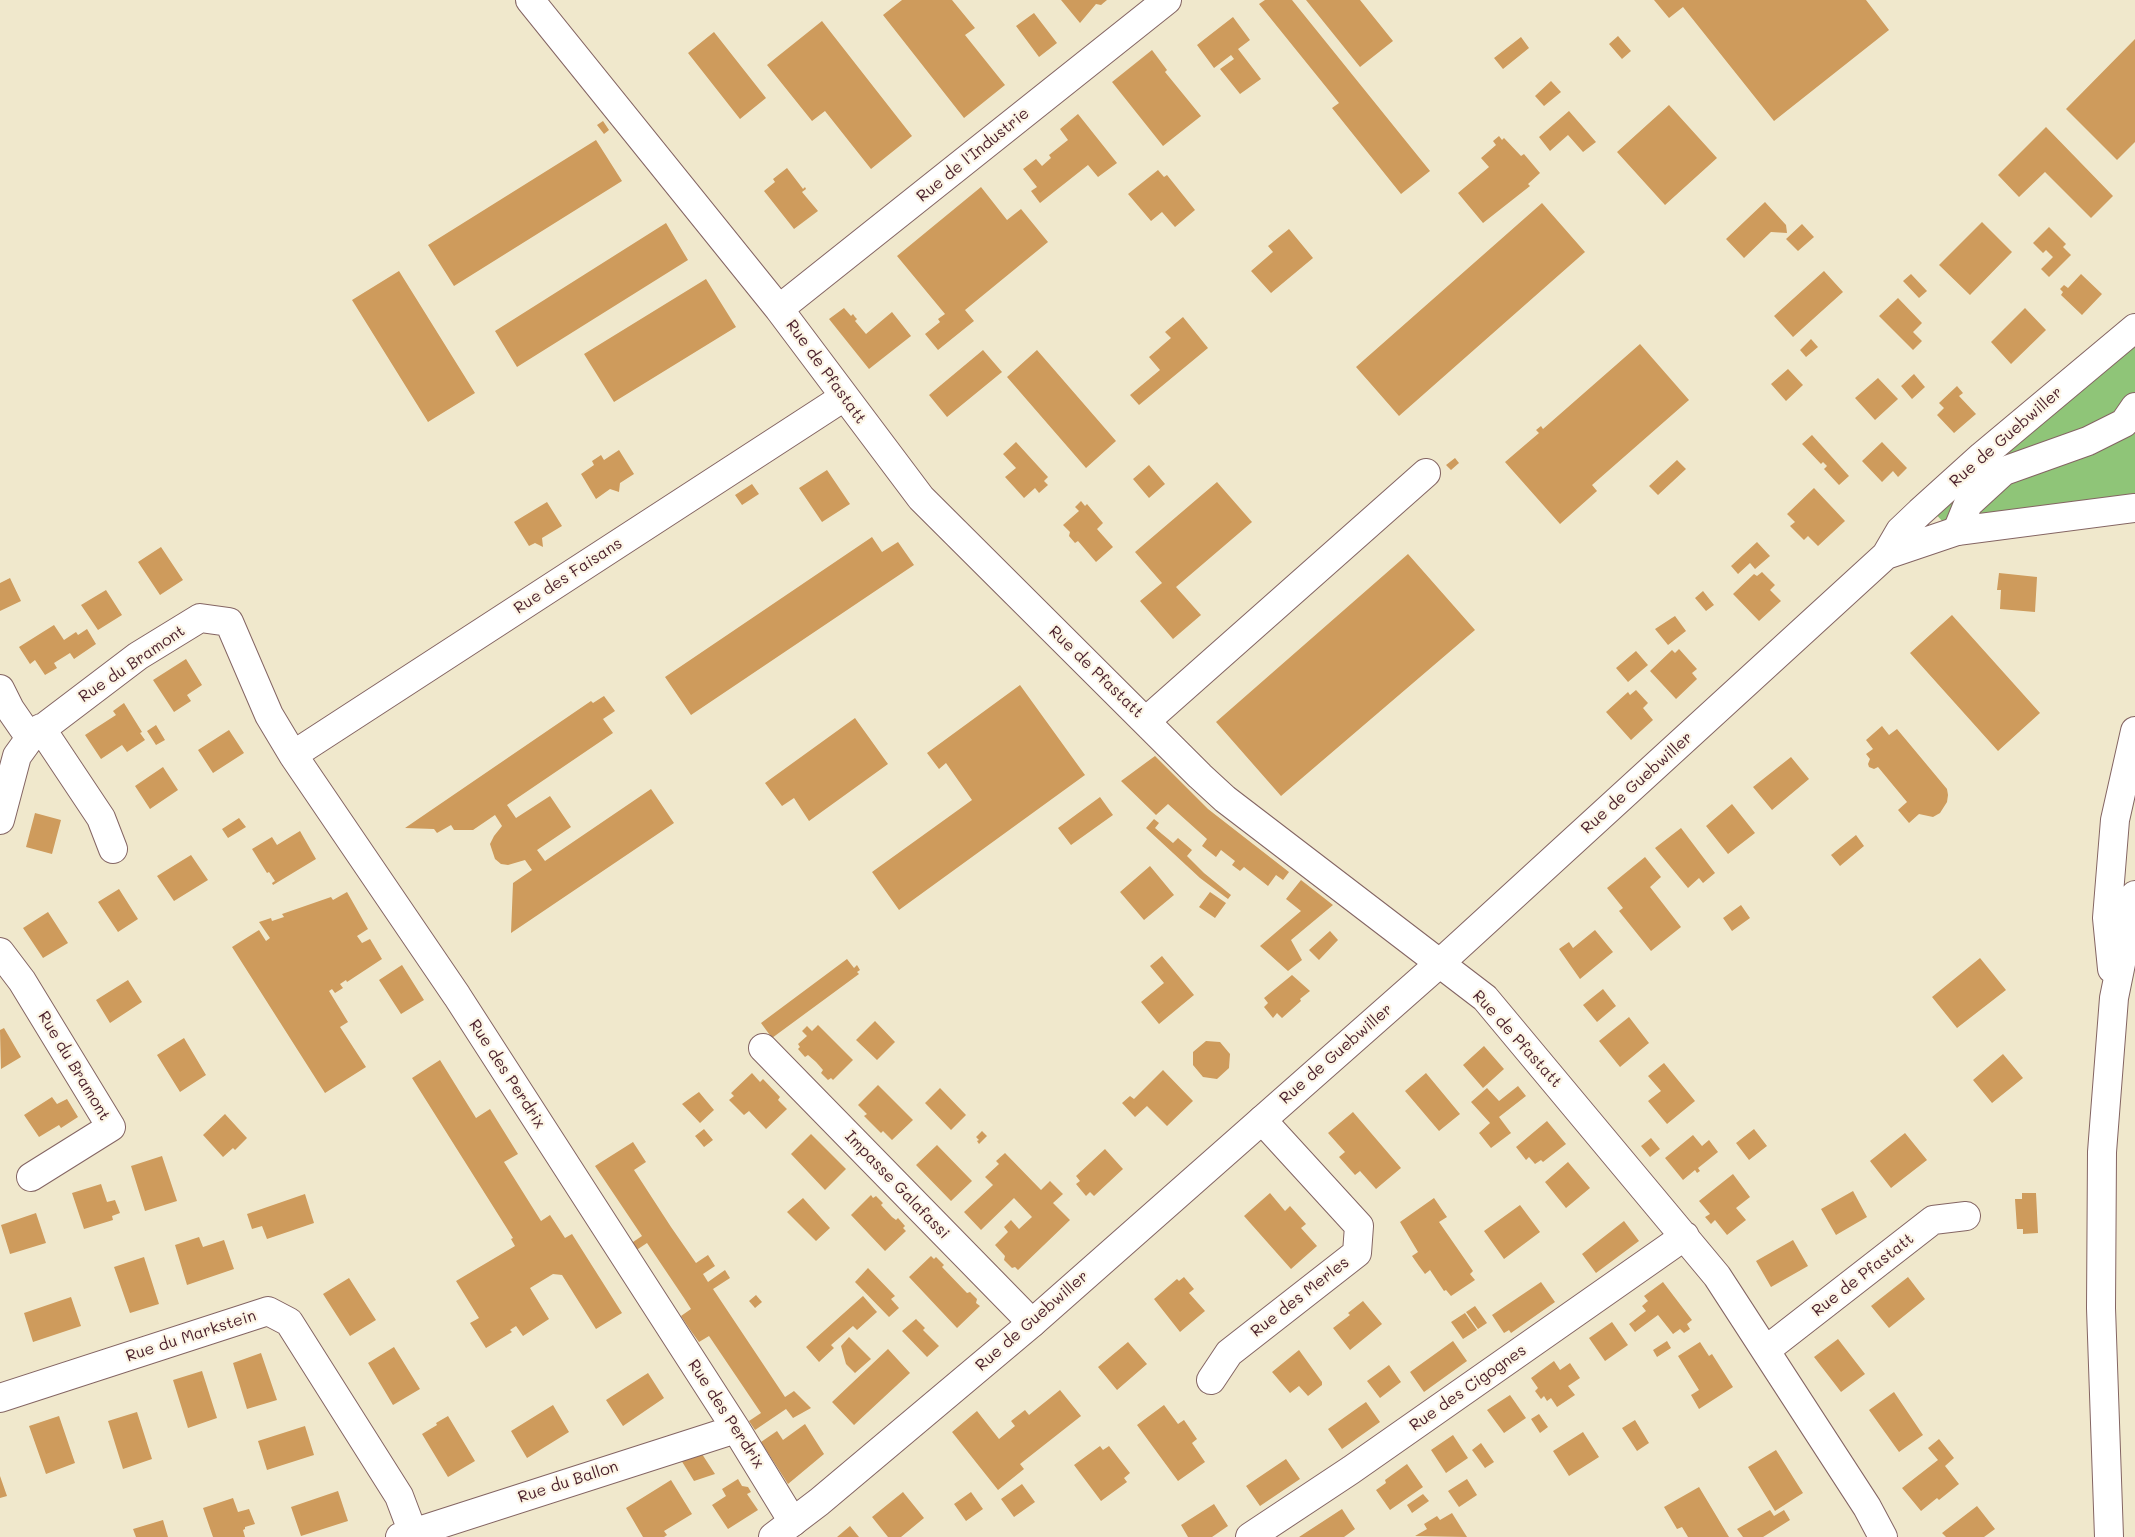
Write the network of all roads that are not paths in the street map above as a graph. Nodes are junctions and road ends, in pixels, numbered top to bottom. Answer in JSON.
{"nodes":[{"id":1,"x":530,"y":0,"type":"edge"},
{"id":2,"x":1167,"y":0,"type":"edge"},
{"id":3,"x":779,"y":309,"type":"junction"},
{"id":4,"x":2135,"y":328,"type":"edge"},
{"id":5,"x":844,"y":397,"type":"junction"},
{"id":6,"x":2135,"y":407,"type":"edge"},
{"id":7,"x":1426,"y":473,"type":"dead end"},
{"id":8,"x":2135,"y":508,"type":"edge"},
{"id":9,"x":1957,"y":531,"type":"junction"},
{"id":10,"x":1886,"y":555,"type":"junction"},
{"id":11,"x":229,"y":622,"type":"joint"},
{"id":12,"x":0,"y":689,"type":"edge"},
{"id":13,"x":1146,"y":721,"type":"junction"},
{"id":14,"x":2135,"y":730,"type":"edge"},
{"id":15,"x":22,"y":742,"type":"edge"},
{"id":16,"x":292,"y":755,"type":"junction"},
{"id":17,"x":0,"y":820,"type":"edge"},
{"id":18,"x":113,"y":849,"type":"dead end"},
{"id":19,"x":2135,"y":895,"type":"edge"},
{"id":20,"x":0,"y":952,"type":"edge"},
{"id":21,"x":1440,"y":963,"type":"junction"},
{"id":22,"x":2114,"y":998,"type":"junction"},
{"id":23,"x":763,"y":1048,"type":"dead end"},
{"id":24,"x":1262,"y":1120,"type":"junction"},
{"id":25,"x":31,"y":1177,"type":"dead end"},
{"id":26,"x":1966,"y":1216,"type":"dead end"},
{"id":27,"x":1685,"y":1236,"type":"junction"},
{"id":28,"x":1032,"y":1323,"type":"junction"},
{"id":29,"x":1766,"y":1350,"type":"junction"},
{"id":30,"x":1211,"y":1380,"type":"dead end"},
{"id":31,"x":0,"y":1398,"type":"edge"},
{"id":32,"x":736,"y":1429,"type":"junction"},
{"id":33,"x":783,"y":1529,"type":"edge"},
{"id":34,"x":407,"y":1535,"type":"edge"},
{"id":35,"x":1250,"y":1537,"type":"edge"},
{"id":36,"x":1883,"y":1537,"type":"edge"},
{"id":37,"x":2109,"y":1537,"type":"edge"}],
"edges":[{"from":1,"to":3,"type":"main road","name":"Rue de Pfastatt"},
{"from":2,"to":3,"type":"main road","name":"Rue de l'Industrie"},
{"from":3,"to":5,"type":"main road","name":"Rue de Pfastatt"},
{"from":4,"to":10,"type":"main road","name":"Rue de Guebwiller"},
{"from":5,"to":13,"type":"main road","name":"Rue de Pfastatt"},
{"from":5,"to":16,"type":"main road","name":"Rue des Faisans"},
{"from":6,"to":9,"type":"main road"},
{"from":7,"to":13,"type":"main road","name":"Rue de Pfastatt"},
{"from":8,"to":9,"type":"main road","name":"Rue de Guebwiller"},
{"from":9,"to":10,"type":"main road","name":"Rue de Guebwiller"},
{"from":10,"to":21,"type":"main road","name":"Rue de Guebwiller"},
{"from":11,"to":15,"type":"main road","name":"Rue du Bramont"},
{"from":11,"to":16,"type":"main road","name":"Rue des Perdrix"},
{"from":12,"to":15,"type":"main road"},
{"from":13,"to":21,"type":"main road","name":"Rue de Pfastatt"},
{"from":14,"to":22,"type":"main road"},
{"from":15,"to":17,"type":"main road"},
{"from":15,"to":18,"type":"main road"},
{"from":16,"to":32,"type":"main road","name":"Rue des Perdrix"},
{"from":19,"to":22,"type":"main road"},
{"from":20,"to":25,"type":"main road","name":"Rue du Bramont"},
{"from":21,"to":24,"type":"main road","name":"Rue de Guebwiller"},
{"from":21,"to":27,"type":"main road","name":"Rue de Pfastatt"},
{"from":22,"to":37,"type":"main road"},
{"from":23,"to":28,"type":"main road","name":"Impasse Galafassi"},
{"from":24,"to":28,"type":"main road","name":"Rue de Guebwiller"},
{"from":24,"to":30,"type":"main road","name":"Rue des Merles"},
{"from":26,"to":29,"type":"main road","name":"Rue de Pfastatt"},
{"from":27,"to":29,"type":"main road","name":"Rue de Pfastatt"},
{"from":27,"to":35,"type":"main road","name":"Rue des Cigognes"},
{"from":28,"to":33,"type":"main road","name":"Rue de Guebwiller"},
{"from":29,"to":36,"type":"main road","name":"Rue de Pfastatt"},
{"from":31,"to":34,"type":"main road","name":"Rue du Markstein"},
{"from":32,"to":33,"type":"main road","name":"Rue des Perdrix"},
{"from":32,"to":34,"type":"main road","name":"Rue du Ballon"}]}
